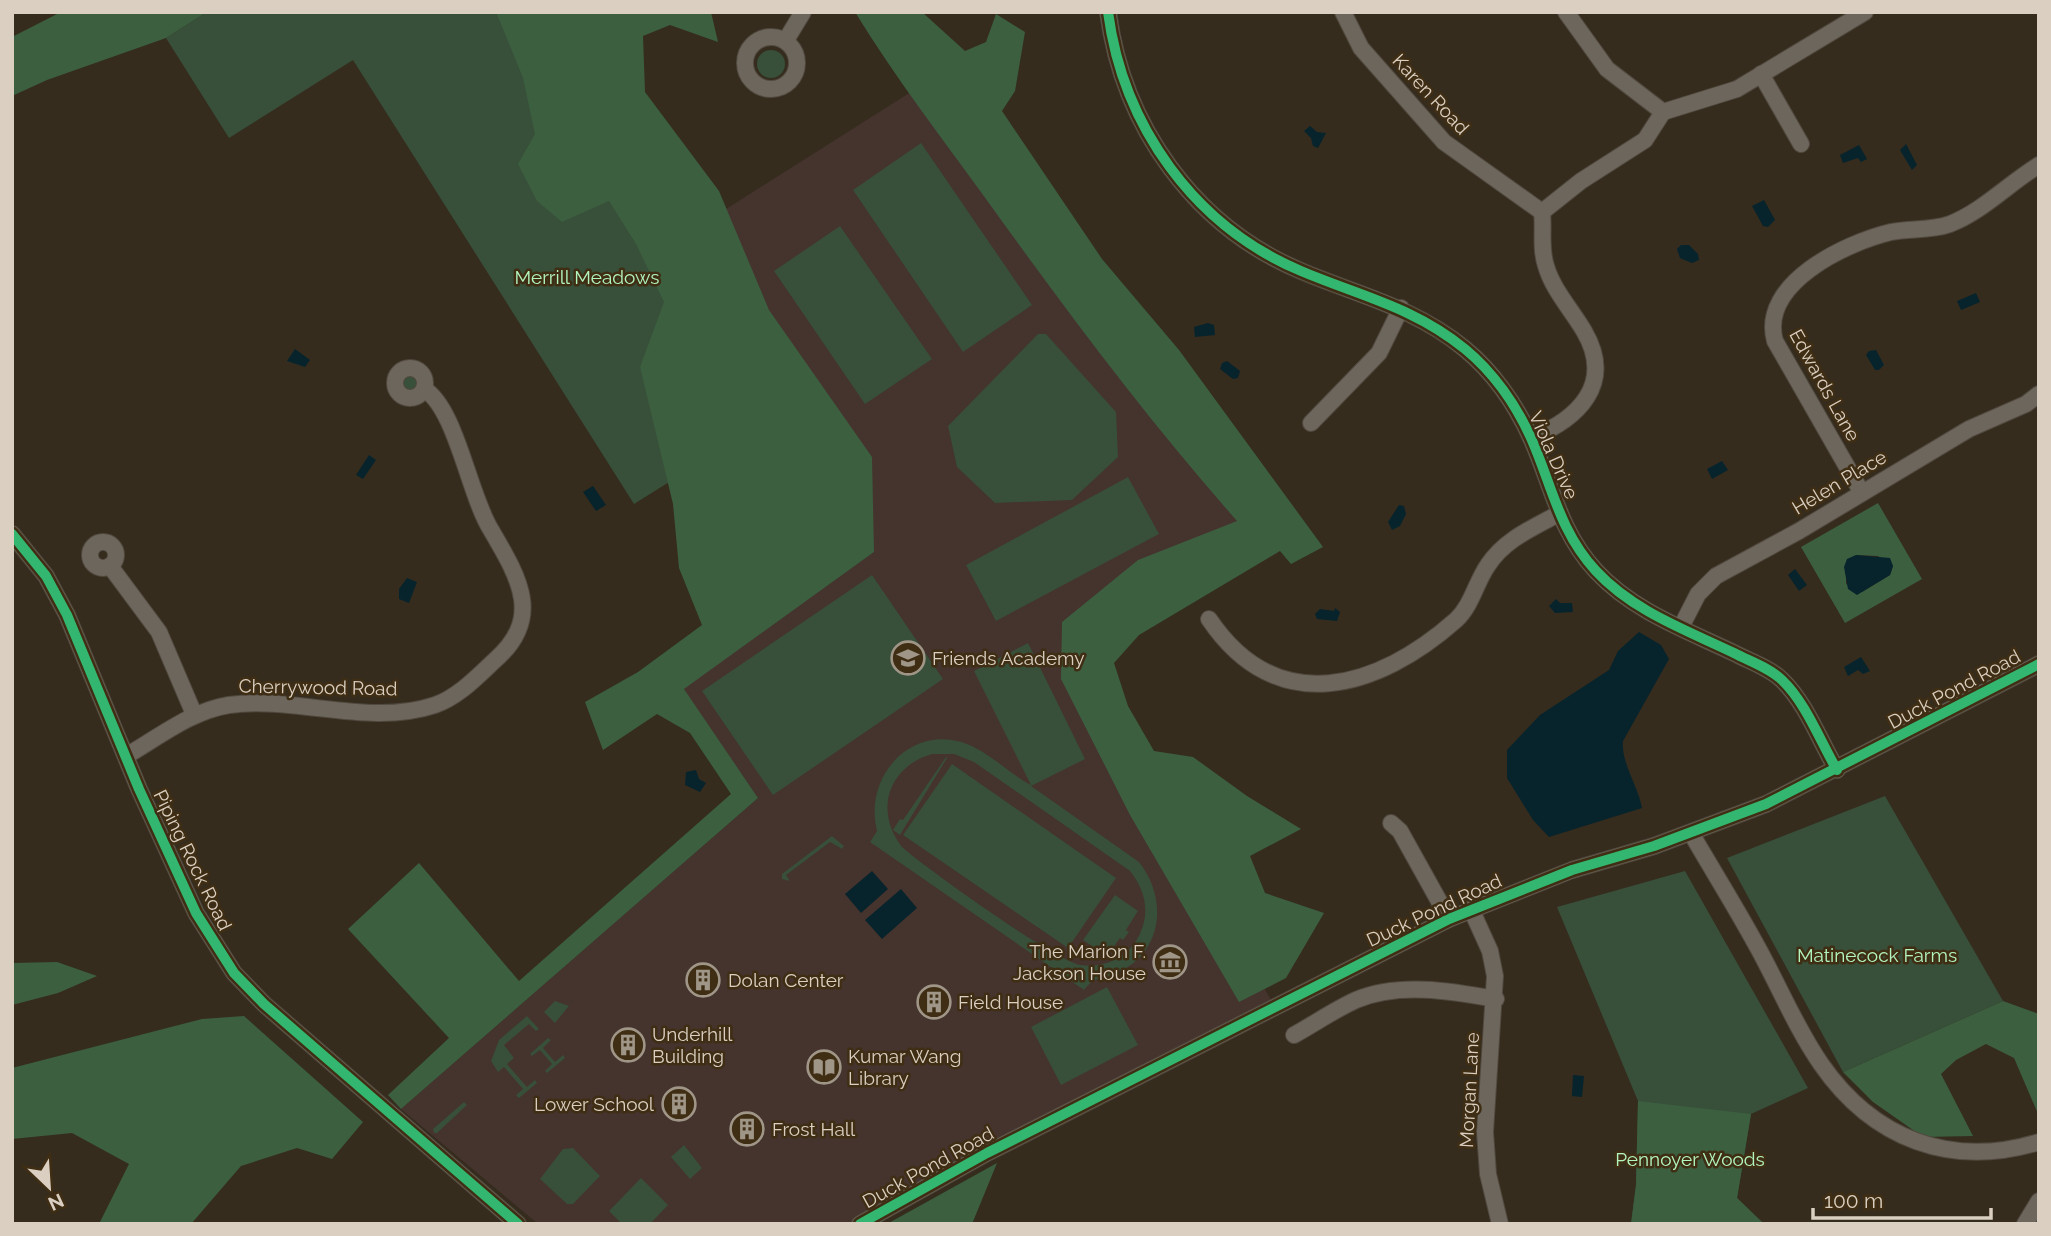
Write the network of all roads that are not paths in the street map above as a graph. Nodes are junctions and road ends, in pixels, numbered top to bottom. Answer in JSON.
{"nodes":[{"id":1,"x":803,"y":12,"type":"edge"},
{"id":2,"x":1108,"y":12,"type":"edge"},
{"id":3,"x":1343,"y":12,"type":"edge"},
{"id":4,"x":1566,"y":12,"type":"edge"},
{"id":5,"x":1865,"y":12,"type":"edge"},
{"id":6,"x":786,"y":40,"type":"dead end"},
{"id":7,"x":1760,"y":74,"type":"junction"},
{"id":8,"x":1663,"y":112,"type":"junction"},
{"id":9,"x":1801,"y":144,"type":"dead end"},
{"id":10,"x":2039,"y":165,"type":"edge"},
{"id":11,"x":1542,"y":212,"type":"junction"},
{"id":12,"x":1401,"y":308,"type":"junction"},
{"id":13,"x":424,"y":389,"type":"dead end"},
{"id":14,"x":2039,"y":394,"type":"edge"},
{"id":15,"x":1311,"y":422,"type":"dead end"},
{"id":16,"x":1531,"y":438,"type":"junction"},
{"id":17,"x":1862,"y":493,"type":"junction"},
{"id":18,"x":1560,"y":513,"type":"junction"},
{"id":19,"x":12,"y":534,"type":"edge"},
{"id":20,"x":110,"y":565,"type":"dead end"},
{"id":21,"x":1209,"y":619,"type":"dead end"},
{"id":22,"x":1681,"y":627,"type":"junction"},
{"id":23,"x":2039,"y":664,"type":"edge"},
{"id":24,"x":194,"y":714,"type":"junction"},
{"id":25,"x":126,"y":756,"type":"junction"},
{"id":26,"x":1837,"y":770,"type":"junction"},
{"id":27,"x":1391,"y":823,"type":"dead end"},
{"id":28,"x":1691,"y":833,"type":"junction"},
{"id":29,"x":1471,"y":909,"type":"junction"},
{"id":30,"x":1449,"y":919,"type":"junction"},
{"id":31,"x":1496,"y":999,"type":"junction"},
{"id":32,"x":1294,"y":1035,"type":"dead end"},
{"id":33,"x":2038,"y":1146,"type":"edge"},
{"id":34,"x":2039,"y":1201,"type":"edge"},
{"id":35,"x":518,"y":1224,"type":"edge"},
{"id":36,"x":860,"y":1224,"type":"edge"},
{"id":37,"x":1500,"y":1224,"type":"edge"},
{"id":38,"x":2025,"y":1224,"type":"edge"}],
"edges":[{"from":1,"to":6,"type":"street"},
{"from":2,"to":12,"type":"street","name":"Viola Drive"},
{"from":3,"to":11,"type":"street","name":"Karen Road"},
{"from":4,"to":8,"type":"street"},
{"from":5,"to":7,"type":"street"},
{"from":7,"to":8,"type":"street"},
{"from":7,"to":9,"type":"street"},
{"from":8,"to":11,"type":"street"},
{"from":10,"to":17,"type":"street","name":"Edwards Lane"},
{"from":11,"to":16,"type":"street"},
{"from":12,"to":15,"type":"street"},
{"from":12,"to":16,"type":"street","name":"Viola Drive"},
{"from":13,"to":24,"type":"street","name":"Cherrywood Road"},
{"from":14,"to":17,"type":"street","name":"Helen Place"},
{"from":16,"to":18,"type":"street","name":"Viola Drive"},
{"from":17,"to":22,"type":"street","name":"Helen Place"},
{"from":18,"to":21,"type":"street"},
{"from":18,"to":22,"type":"street","name":"Viola Drive"},
{"from":19,"to":25,"type":"street","name":"Piping Rock Road"},
{"from":20,"to":24,"type":"street"},
{"from":22,"to":26,"type":"street","name":"Viola Drive"},
{"from":23,"to":26,"type":"street","name":"Duck Pond Road"},
{"from":24,"to":25,"type":"street","name":"Cherrywood Road"},
{"from":25,"to":35,"type":"street","name":"Piping Rock Road"},
{"from":26,"to":28,"type":"street","name":"Duck Pond Road"},
{"from":27,"to":30,"type":"street"},
{"from":28,"to":29,"type":"street","name":"Duck Pond Road"},
{"from":28,"to":33,"type":"street"},
{"from":29,"to":30,"type":"street","name":"Duck Pond Road"},
{"from":29,"to":31,"type":"street","name":"Morgan Lane"},
{"from":30,"to":36,"type":"street","name":"Duck Pond Road"},
{"from":31,"to":32,"type":"street"},
{"from":31,"to":37,"type":"street","name":"Morgan Lane"},
{"from":34,"to":38,"type":"street"}]}
